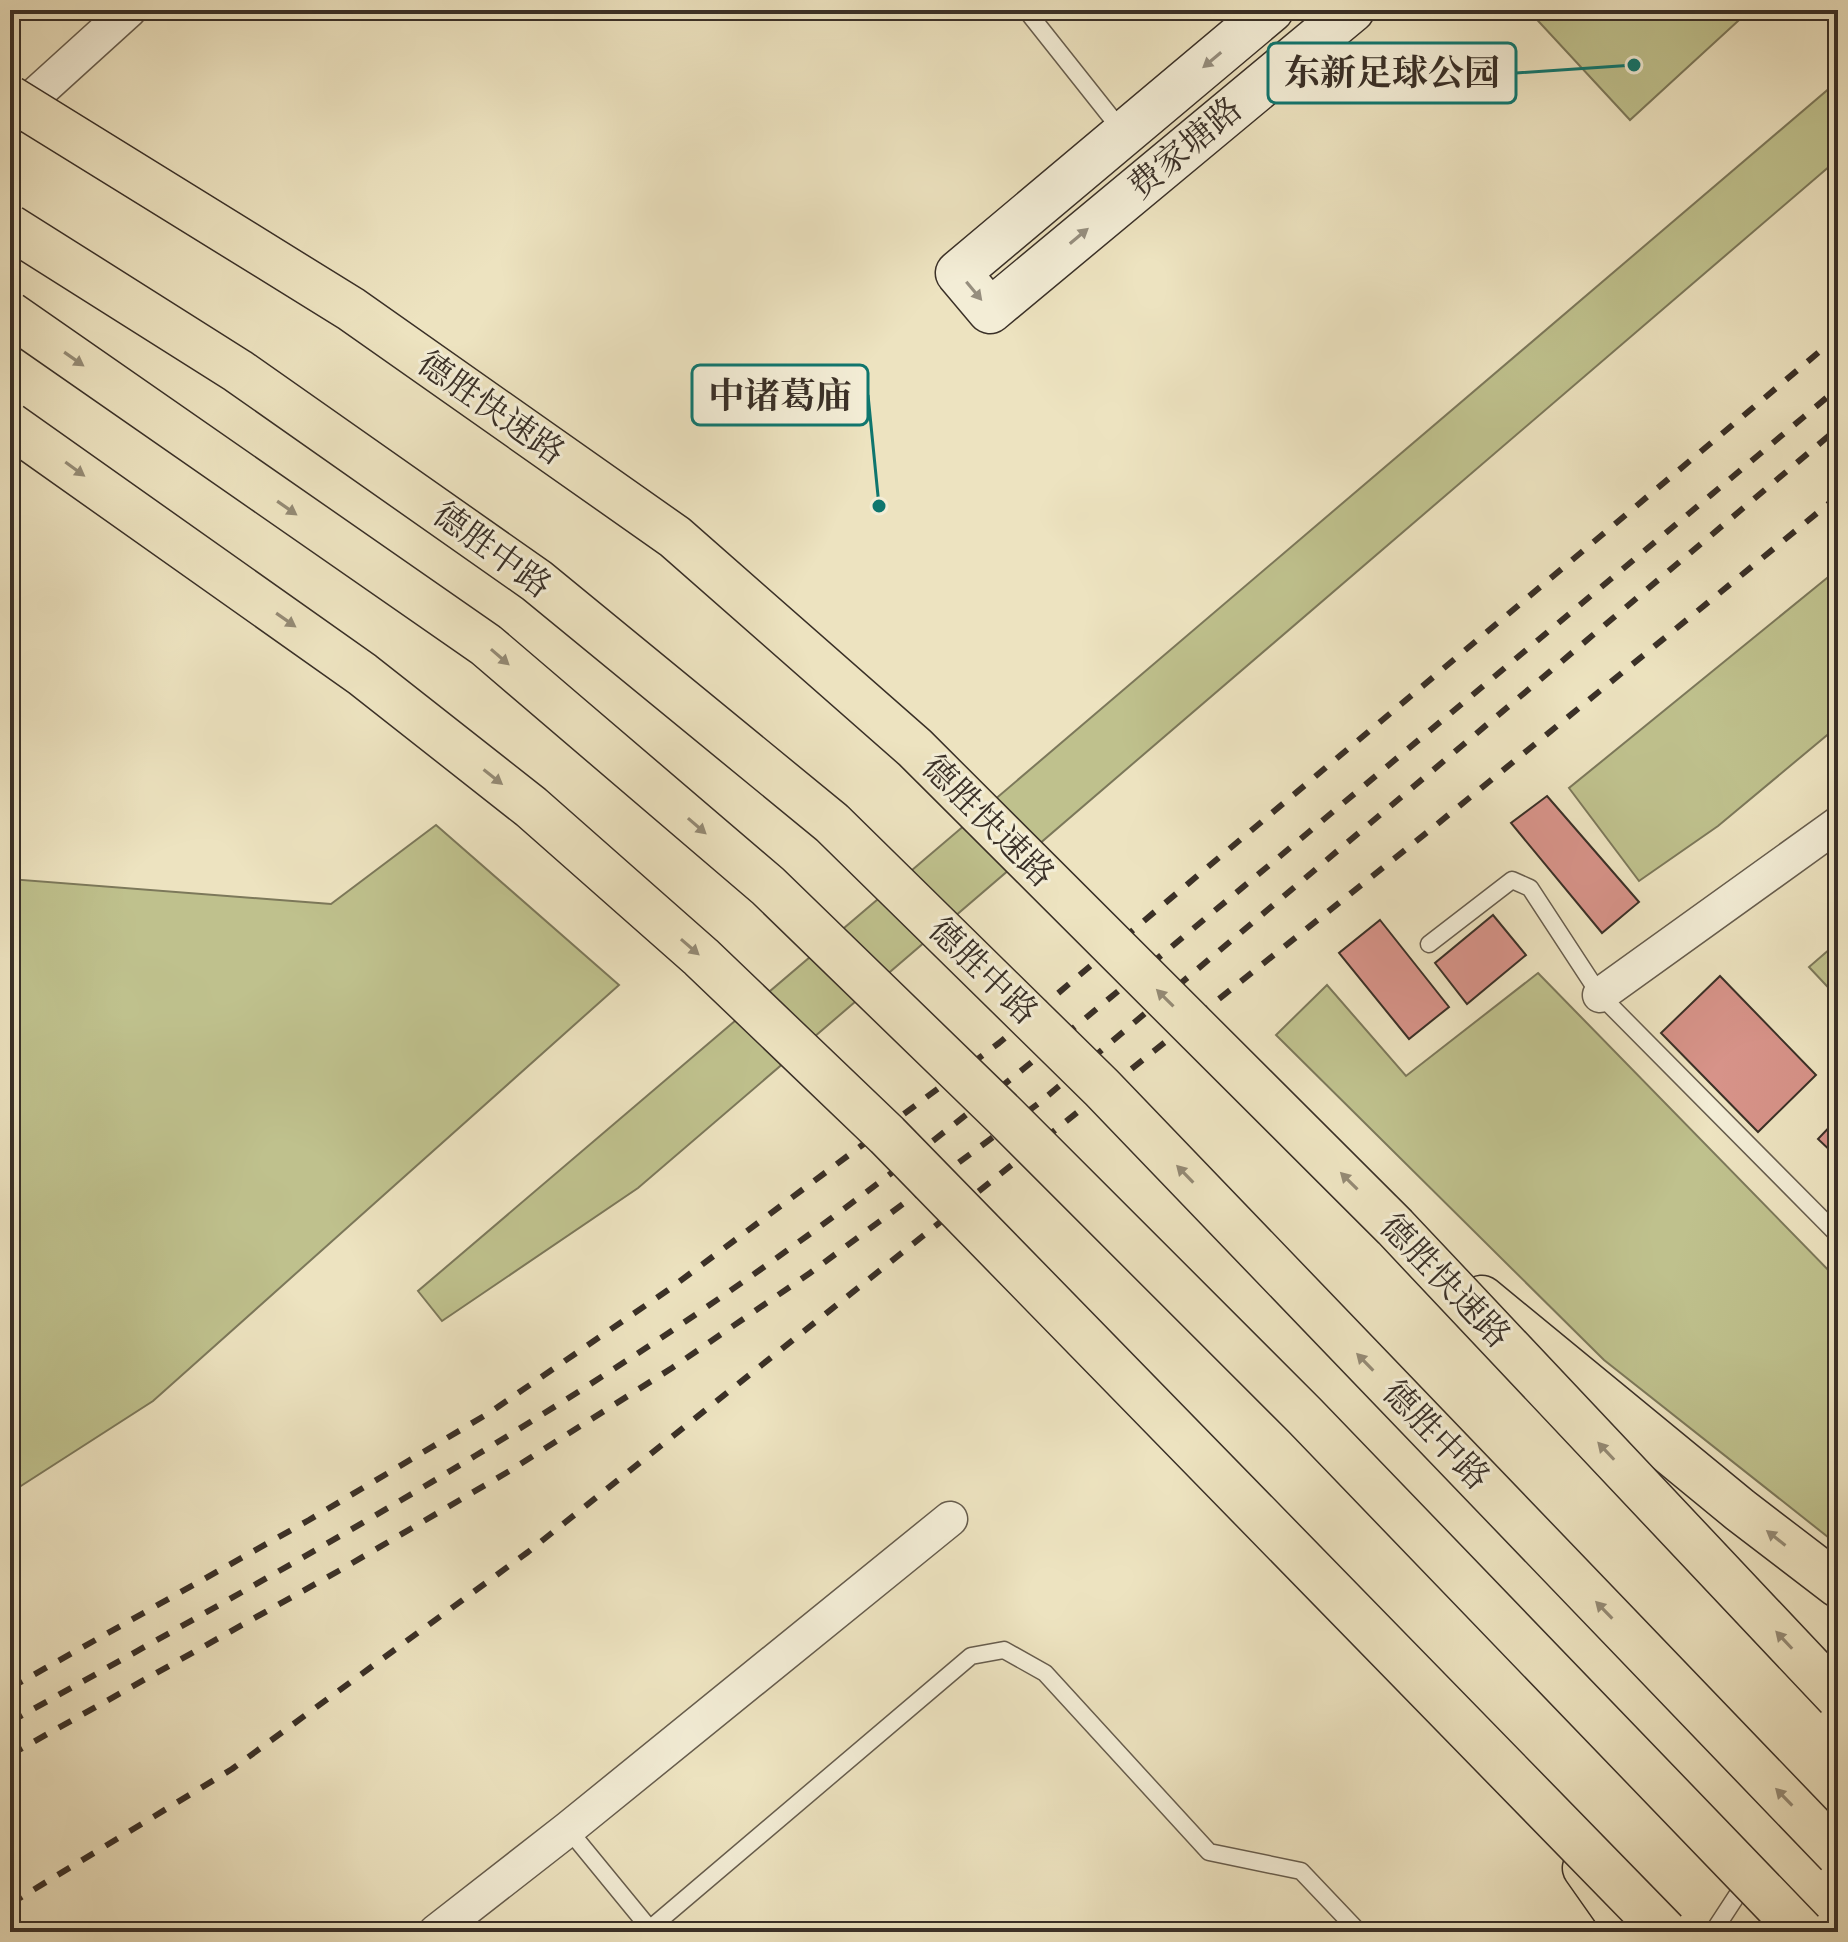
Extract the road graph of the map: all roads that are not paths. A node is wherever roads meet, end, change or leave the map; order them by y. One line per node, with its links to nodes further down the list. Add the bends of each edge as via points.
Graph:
1 (129, 10): 6 (street)
2 (1026, 10): 7 (lane)
3 (1271, 10): 7 (street, 费家塘路, one-way to 7)
4 (1352, 10): 7 (street, 费家塘路, one-way to 4, via 958,273 990,311)
5 (10, 98): 14 (main road, 德胜快速路, one-way to 5, bridge, via 915,748 675,537 351,309)
6 (10, 118)
7 (1124, 134)
8 (10, 227): 21 (main road, 德胜中路, one-way to 8, bridge, via 1102,1088 832,823 537,581 238,371)
9 (10, 314): 22 (main road, one-way to 22, bridge, via 486,645 768,886 1305,1416)
10 (10, 425): 19 (main road, one-way to 19, bridge, via 362,674 531,807 701,957 887,1135)
11 (1838, 824): 13 (street)
12 (1429, 944): 13 (lane, via 1512,880 1530,888)
13 (1600, 995): 15 (lane)
14 (1395, 1227): 17 (main road, one-way to 14, bridge); 18 (main road, 德胜快速路, one-way to 14, bridge)
15 (1838, 1235)
16 (950, 1519): 20 (street)
17 (1838, 1585)
18 (1838, 1697)
19 (1545, 1810): 26 (main road, bridge); 27 (main road, bridge)
20 (568, 1829): 23 (lane); 24 (street)
21 (1838, 1854)
22 (1749, 1877): 28 (lane); 29 (main road, bridge)
23 (648, 1930): 25 (lane, via 971,1656 1004,1650 1045,1673 1209,1852 1301,1871)
24 (436, 1932)
25 (1359, 1932)
26 (1630, 1932)
27 (1665, 1932)
28 (1713, 1932)
29 (1802, 1932)

